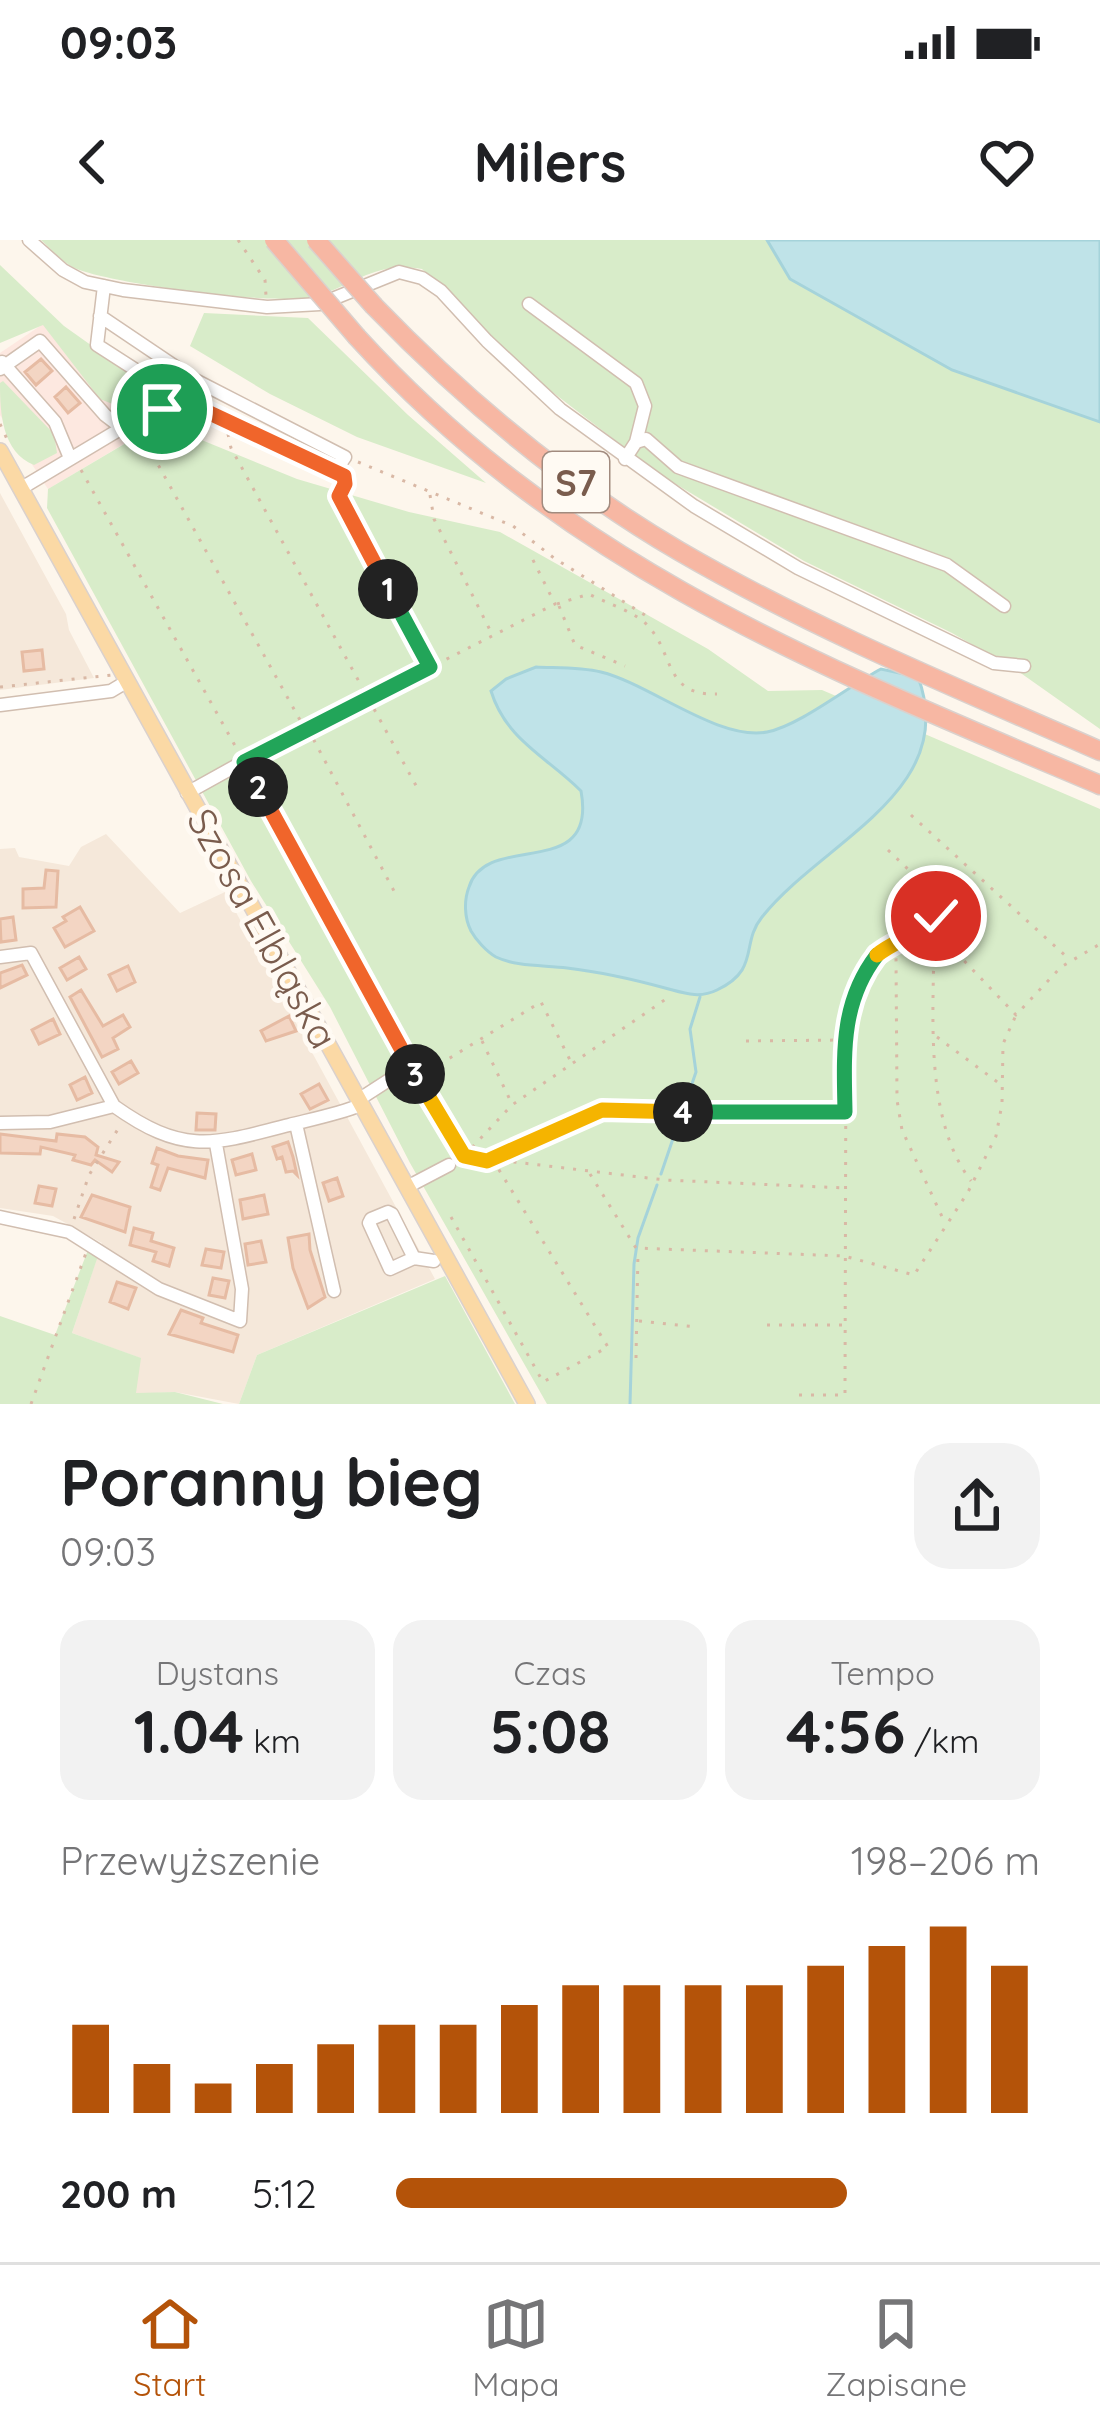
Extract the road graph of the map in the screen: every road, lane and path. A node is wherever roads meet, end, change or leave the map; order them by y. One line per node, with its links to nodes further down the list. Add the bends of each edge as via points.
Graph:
1 (28, 240): 5 (street, via 63,270)
2 (238, 240): 7 (path, via 265,280)
3 (274, 240): 42 (highway, S7, bridge, via 425,407 519,487 658,582 788,651)
4 (316, 240): 40 (highway, S7, bridge, via 444,375 545,460 675,549)
5 (104, 286): 7 (street); 8 (street)
6 (529, 304): 14 (street, via 636,383 645,406)
7 (267, 307): 19 (street, via 320,304 410,272)
8 (100, 316): 10 (street, via 97,345); 17 (street, via 195,380)
9 (2, 364): 12 (street, via 40,341); 18 (street, via 55,422)
10 (184, 401): 12 (street); 21 (street)
11 (0, 424): 16 (path)
12 (122, 428): 18 (street)
13 (141, 434): 39 (path)
14 (635, 443): 19 (street); 28 (street, via 646,439 678,466 946,565)
15 (231, 448): 37 (path)
16 (6, 451): 22 (main road, Szosa Elbląska)
17 (345, 457): 21 (street); 23 (path)
18 (70, 458): 22 (street)
19 (626, 459): 32 (street, via 798,568 994,663)
20 (81, 470): 41 (path)
21 (336, 470): 33 (path, via 345,484 339,496)
22 (20, 490): 34 (main road, Szosa Elbląska)
23 (430, 491): 25 (path, via 513,526); 30 (path, via 434,519)
24 (530, 554): 27 (path)
25 (600, 587): 26 (path); 29 (path)
26 (590, 594): 27 (path); 36 (path, via 648,625 677,682)
27 (556, 604): 30 (path); 31 (path, via 575,645)
28 (1004, 606)
29 (648, 617)
30 (492, 635): 33 (path)
31 (625, 665)
32 (1024, 666)
33 (430, 667): 37 (path)
34 (120, 678): 35 (path); 38 (street, via 111,691); 44 (main road, Szosa Elbląska)
35 (0, 687)
36 (717, 694)
37 (368, 699): 39 (path); 43 (path)
38 (0, 705)
39 (307, 730): 41 (path); 47 (path)
40 (1100, 751)
41 (243, 763): 44 (street); 61 (path)
42 (1100, 785)
43 (419, 791)
44 (188, 793): 63 (main road, Szosa Elbląska)
45 (910, 815): 53 (path)
46 (888, 850): 48 (path, via 935,895 936,916)
47 (394, 891)
48 (924, 929): 49 (path); 51 (path)
49 (934, 933): 55 (path); 56 (path)
50 (1100, 944): 53 (path)
51 (887, 947): 58 (path, via 859,980); 81 (path, via 896,957 902,1130)
52 (0, 957): 65 (street, via 31,953)
53 (1071, 961): 55 (path)
54 (666, 999): 60 (path)
55 (1016, 1015): 62 (path, via 1003,1044)
56 (936, 1036): 62 (path); 76 (path, via 944,1129)
57 (482, 1039): 60 (path, via 541,1002); 61 (path); 64 (path)
58 (844, 1040): 59 (path); 66 (path)
59 (746, 1041)
60 (572, 1064): 64 (path)
61 (412, 1074): 63 (street); 71 (path)
62 (1000, 1084): 76 (path, via 996,1136)
63 (359, 1103): 69 (street); 77 (main road, Szosa Elbląska)
64 (512, 1105): 71 (path)
65 (114, 1106): 67 (street); 68 (street, via 50,1122)
66 (845, 1112): 72 (path, via 609,1109); 78 (path)
67 (127, 1115): 70 (street, via 169,1137); 82 (path, via 89,1174)
68 (0, 1123)
69 (296, 1124): 70 (street); 88 (street)
70 (216, 1144): 83 (street, via 242,1289 240,1322 159,1289)
71 (464, 1156): 72 (path)
72 (487, 1161): 73 (path)
73 (495, 1163): 75 (path); 80 (path, via 608,1346 543,1382)
74 (449, 1165): 77 (street)
75 (589, 1173): 78 (path); 84 (path)
76 (971, 1180): 81 (path)
77 (407, 1187): 97 (main road, Szosa Elbląska)
78 (846, 1188): 85 (path)
79 (0, 1217): 82 (street)
80 (451, 1217)
81 (945, 1222): 85 (path, via 914,1275)
82 (69, 1232): 83 (street)
83 (90, 1242): 96 (path)
84 (638, 1249): 85 (path); 89 (path)
85 (844, 1256): 91 (path)
86 (414, 1258): 86 (street, via 392,1214 371,1219 390,1269); 87 (street)
87 (434, 1262)
88 (334, 1291)
89 (637, 1321): 92 (path); 93 (path)
90 (767, 1325): 91 (path)
91 (844, 1325): 95 (path)
92 (696, 1328)
93 (636, 1358)
94 (799, 1395): 95 (path)
95 (845, 1395): 98 (path)
96 (32, 1404)
97 (527, 1404)
98 (845, 1404)

